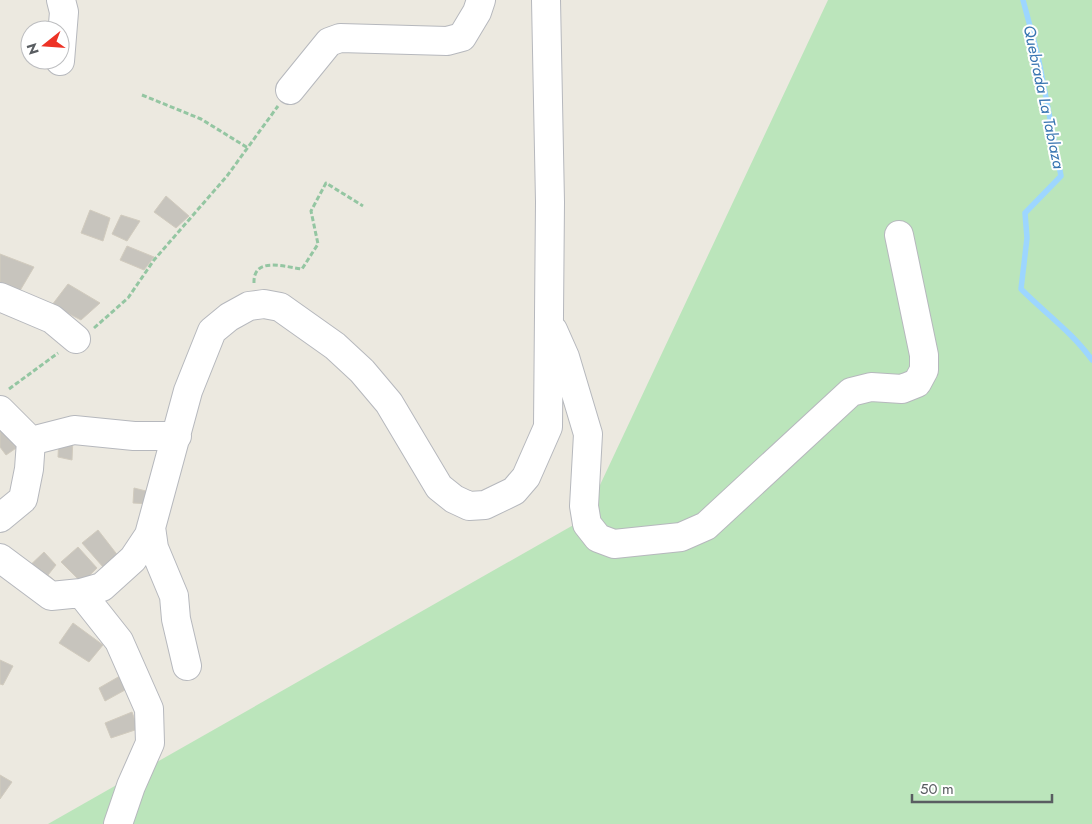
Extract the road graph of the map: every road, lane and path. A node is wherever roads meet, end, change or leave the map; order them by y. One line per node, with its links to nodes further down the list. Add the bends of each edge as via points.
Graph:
1 (61, 0): 4 (street)
2 (481, 0): 5 (street, via 462,37 447,41 358,37 329,42)
3 (546, 0): 12 (street, via 550,202)
4 (63, 20)
5 (290, 90): 7 (path)
6 (142, 95): 7 (path, via 201,119)
7 (248, 148): 13 (path, via 154,260 128,298)
8 (363, 206): 11 (path, via 326,183 311,211 318,244 302,270 269,264 259,268 253,275)
9 (899, 235): 12 (street, via 924,355 924,370 917,383 902,389 871,387 851,392 706,526 681,536 614,544 598,538 587,524 584,506 588,434 565,357)
10 (0, 298): 13 (street, via 52,319)
11 (254, 306): 12 (street, via 280,307 335,346 362,371 389,403 439,487 469,506 485,506 514,491 526,477 548,427); 15 (street, via 229,317 212,331 188,391)
12 (548, 320)
13 (76, 340): 14 (path)
14 (4, 400): 16 (street)
15 (178, 436): 16 (street, via 134,436 74,430); 18 (street)
16 (31, 440): 17 (street, via 23,499)
17 (0, 518)
18 (152, 527): 20 (street, via 133,559 102,587); 21 (street, via 154,548 174,596)
19 (0, 558): 20 (street, via 51,596)
20 (81, 593): 22 (street, via 119,640 149,709 150,743)
21 (187, 666)
22 (118, 824)

